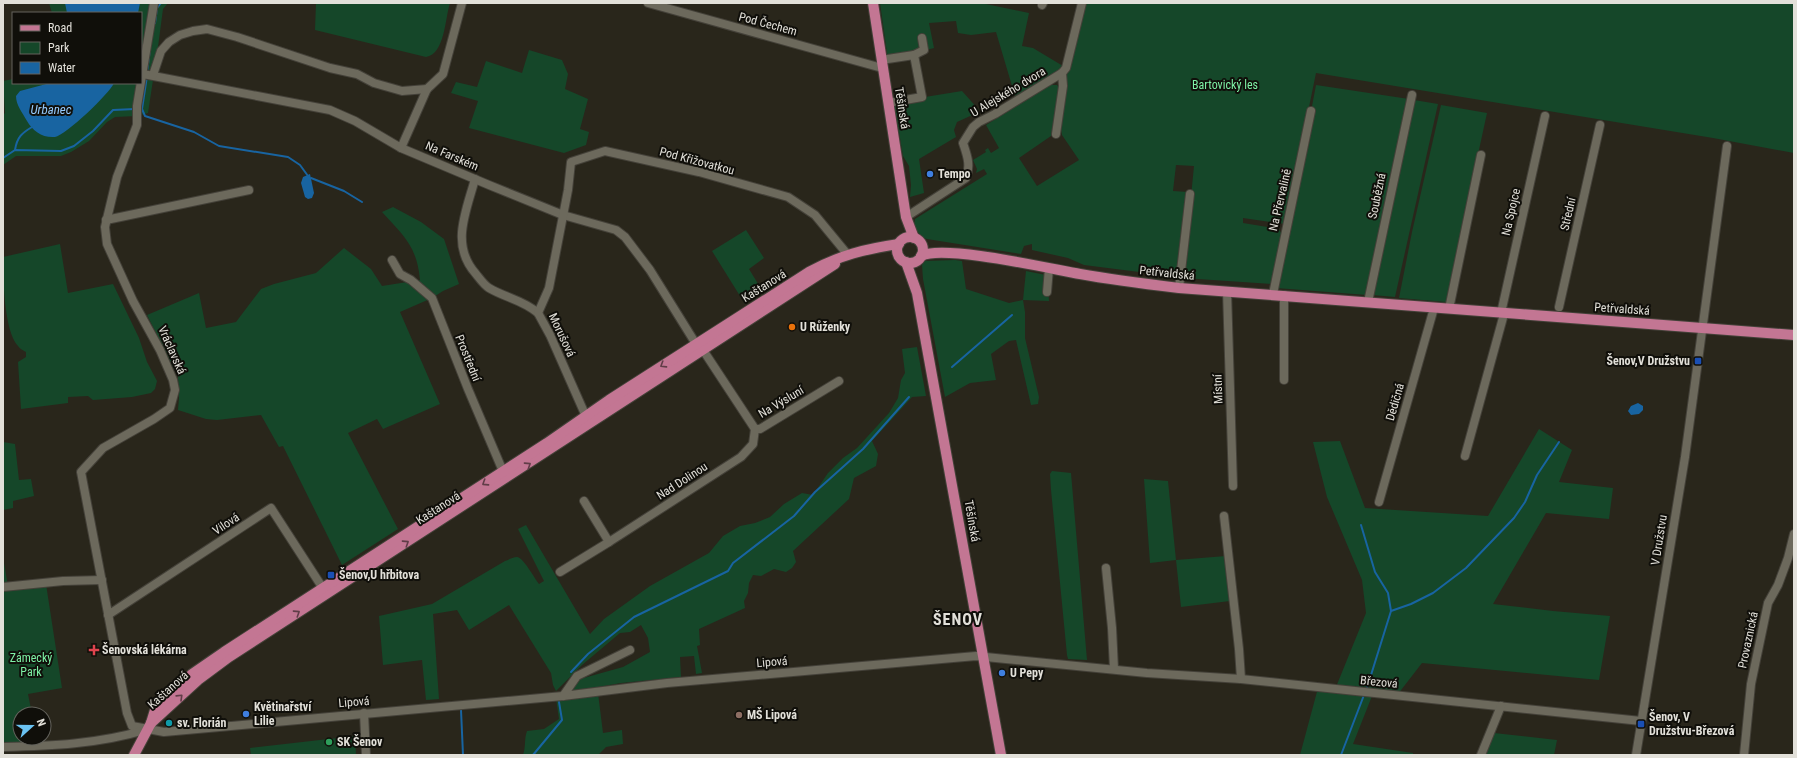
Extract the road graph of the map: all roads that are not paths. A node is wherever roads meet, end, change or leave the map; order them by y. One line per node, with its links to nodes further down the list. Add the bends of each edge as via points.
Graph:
1 (154, 3): 10 (street, Vráclavská)
2 (462, 3): 11 (street, via 443,74)
3 (648, 3): 8 (street, Pod Čechem)
4 (873, 3): 8 (main road, Těšínská)
5 (1082, 3): 9 (street, U Alejského dvora, via 1069,59)
6 (922, 38): 7 (street, via 924,50)
7 (914, 54): 8 (street); 13 (street, via 922,97)
8 (882, 64): 13 (main road, Těšínská)
9 (1062, 73): 17 (street, U Alejského dvora, via 1063,86); 25 (street, U Alejského dvora, via 973,127 963,143 968,160 966,178)
10 (147, 74): 11 (street, via 161,50 169,42 193,31 207,29 330,68 357,74 374,83 402,91); 19 (street, Na Farském, via 330,110 355,121); 26 (street, Vráclavská, via 137,109 137,125 117,177)
11 (427, 89): 19 (street)
12 (1412, 95): 41 (street, Souběžná)
13 (888, 103): 25 (main road, Těšínská)
14 (1311, 111): 39 (street, Na Přervalině)
15 (1545, 116): 46 (street, Na Spojce)
16 (1600, 125): 42 (street, Střední)
17 (1056, 134)
18 (1727, 146): 47 (street, V Družstvu)
19 (401, 148): 21 (street, Na Farském)
20 (1481, 155): 44 (street)
21 (475, 179): 24 (street, Na Farském); 45 (street, via 461,231 462,246 472,269 488,287 527,304)
22 (249, 190): 26 (street)
23 (1190, 194): 35 (street)
24 (563, 215): 30 (street, Pod Křižovatkou, via 571,162 605,151 698,172 788,197 815,215); 45 (street, Morušová, via 549,288); 49 (street, Na Farském, via 616,230 625,237 650,270)
25 (906, 217): 27 (main road, Těšínská)
26 (106, 220): 64 (street, Vráclavská, via 107,244 133,301 160,350 175,390 170,408 102,448 81,472)
27 (909, 241): 28 (main road, Kaštanová); 29 (main road, Petřvaldská); 31 (main road, Těšínská, via 897,250); 32 (main road, Těšínská, via 923,250)
28 (875, 247): 30 (main road, Kaštanová); 31 (main road)
29 (956, 253): 32 (main road, Petřvaldská, via 933,252); 34 (main road, Petřvaldská)
30 (848, 255): 49 (main road, Kaštanová, via 809,272)
31 (902, 259): 32 (main road, Petřvaldská); 38 (main road, Těšínská)
32 (919, 259): 38 (main road, Těšínská)
33 (392, 260): 55 (street, Prostřední, via 400,274 432,298)
34 (1049, 268): 35 (main road, Petřvaldská); 37 (street)
35 (1180, 288): 36 (main road, Petřvaldská)
36 (1227, 291): 39 (main road, Petřvaldská); 56 (street, Místní)
37 (1048, 292)
38 (917, 293): 69 (main road, Těšínská)
39 (1273, 294): 40 (main road, Petřvaldská)
40 (1284, 296): 41 (main road, Petřvaldská); 50 (street)
41 (1368, 302): 43 (main road, Petřvaldská)
42 (1559, 307)
43 (1434, 308): 44 (main road, Petřvaldská); 58 (street, Dědičná)
44 (1449, 309): 46 (main road, Petřvaldská)
45 (538, 313): 52 (street, Morušová)
46 (1502, 313): 47 (main road, Petřvaldská); 54 (street, Na Spojce)
47 (1702, 328): 48 (main road, Petřvaldská); 75 (street, V Družstvu, via 1654,656)
48 (1794, 335)
49 (700, 347): 52 (main road, Kaštanová, via 608,400); 53 (street, Na Výsluní)
50 (1284, 380)
51 (839, 381): 53 (street, Na Výsluní, via 760,429)
52 (588, 421): 55 (main road, Kaštanová)
53 (755, 429): 61 (street, Nad Dolinou, via 752,444 741,457)
54 (1465, 456)
55 (505, 475): 66 (main road, Kaštanová)
56 (1233, 486)
57 (584, 501): 61 (street)
58 (1379, 502)
59 (1224, 516): 71 (street)
60 (1794, 534): 83 (street, Provaznická, via 1778,585 1768,603 1751,684)
61 (609, 542): 63 (street, Nad Dolinou)
62 (1106, 568): 70 (street)
63 (560, 572)
64 (102, 580): 65 (street); 67 (street, Vráclavská)
65 (3, 587)
66 (324, 591): 67 (street, Vilová, via 271,508); 76 (main road, Kaštanová, via 198,680)
67 (108, 615): 76 (street, Vráclavská, via 129,720 132,726)
68 (630, 650): 72 (street, via 577,676)
69 (984, 657): 70 (street, Březová); 72 (street, Lipová, via 667,683); 80 (main road, Těšínská)
70 (1114, 669): 71 (street, Březová)
71 (1240, 678): 73 (street, Březová)
72 (563, 696): 74 (street, Lipová)
73 (1501, 706): 75 (street, Březová); 81 (street)
74 (364, 713): 76 (street, Lipová, via 164,732); 79 (street)
75 (1641, 721): 82 (street, V Družstvu)
76 (150, 726): 77 (street, via 96,742); 78 (main road, Kaštanová)
77 (3, 747)
78 (134, 755)
79 (366, 755)
80 (1001, 755)
81 (1482, 755)
82 (1636, 755)
83 (1744, 755)

